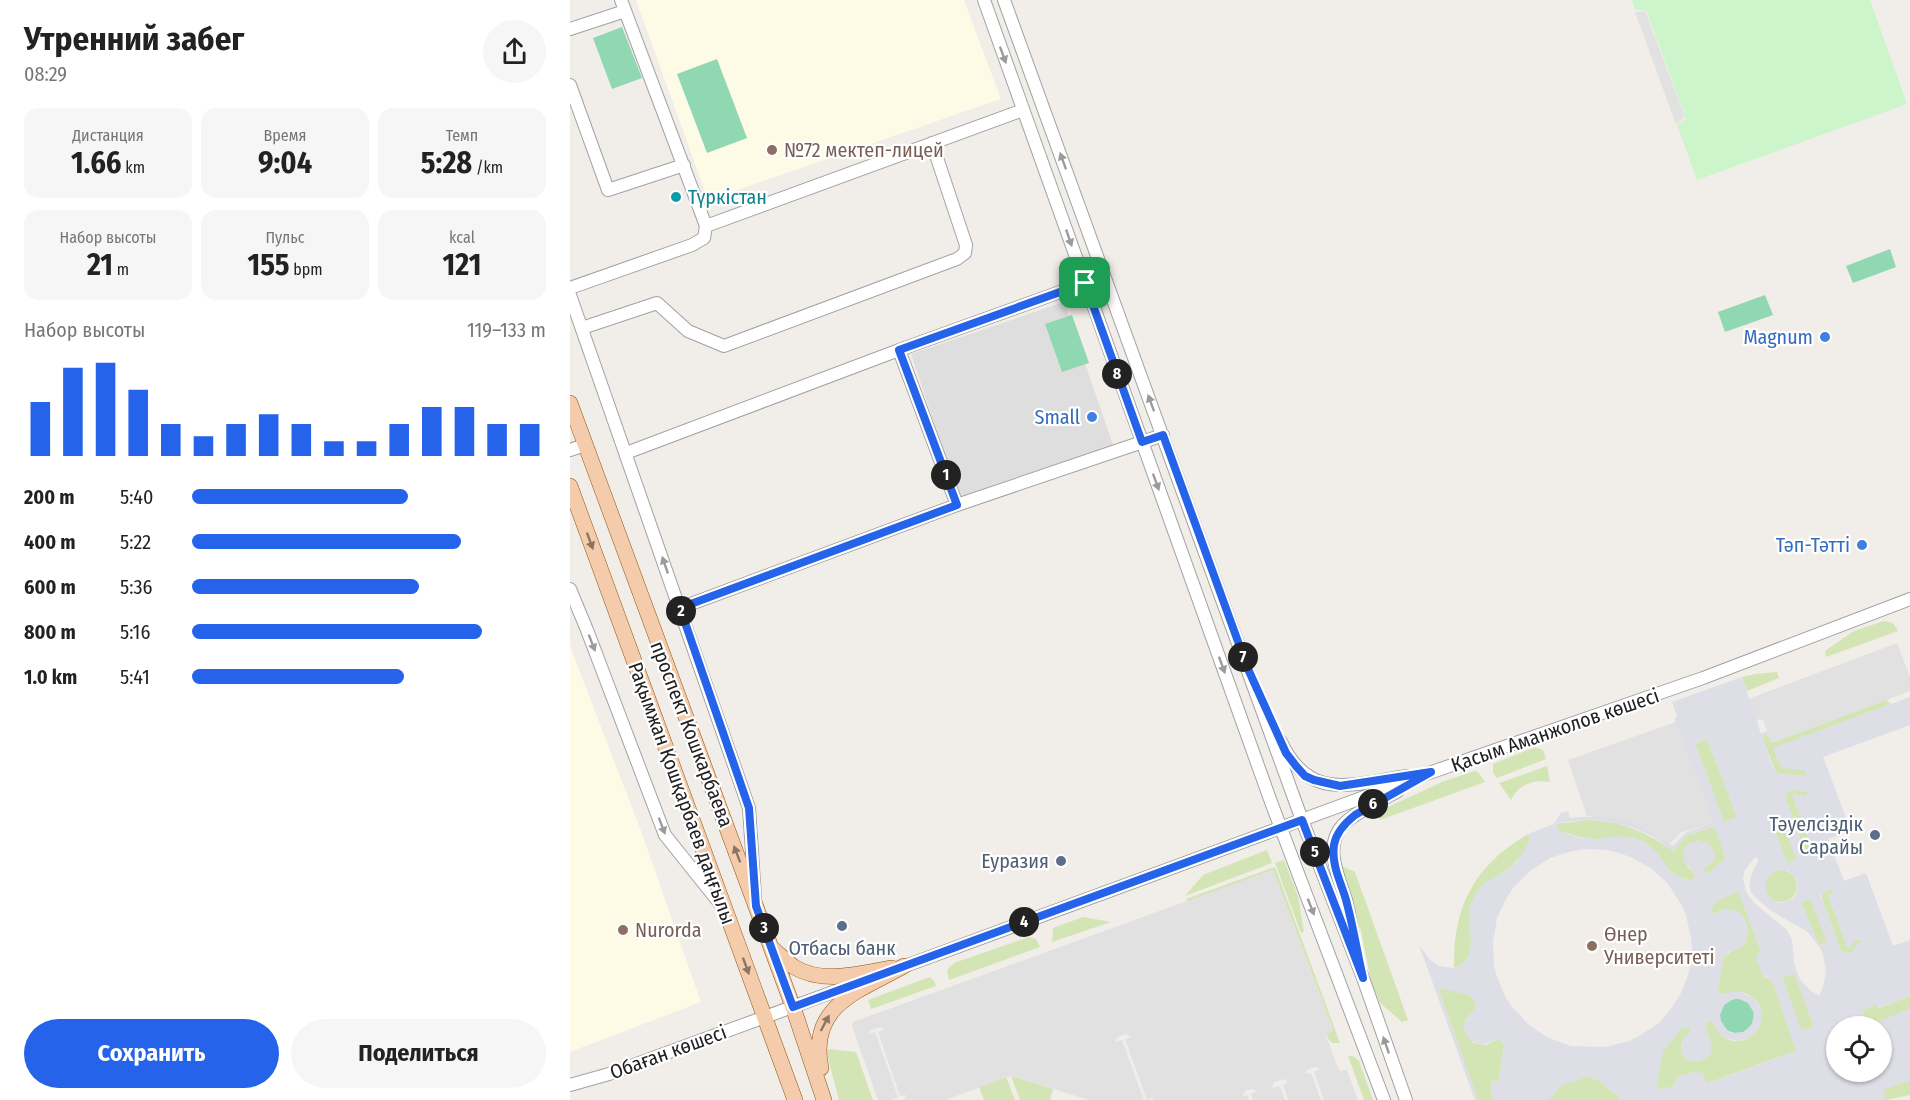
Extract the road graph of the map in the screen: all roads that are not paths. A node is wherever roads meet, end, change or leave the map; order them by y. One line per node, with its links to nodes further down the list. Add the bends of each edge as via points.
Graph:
1 (984, 0): 6 (street, one-way to 6)
2 (1004, 0): 16 (street, one-way to 2)
3 (623, 5): 4 (street); 8 (street)
4 (570, 29)
5 (570, 85): 8 (street, via 608,190)
6 (1023, 110): 7 (street); 10 (street, one-way to 10)
7 (932, 143): 9 (street); 13 (street, via 966,245 966,253 957,259 724,346 688,331 657,303)
8 (684, 165): 9 (street)
9 (706, 226): 11 (street, via 704,238 692,245)
10 (1085, 283): 14 (street); 17 (street)
11 (570, 288)
12 (570, 296): 13 (street)
13 (582, 328): 20 (street)
14 (899, 350): 20 (street); 22 (street)
15 (570, 403): 18 (main road, проспект Кошкарбаева)
16 (1163, 435): 17 (street); 26 (street)
17 (1142, 442): 22 (street); 29 (street, one-way to 29)
18 (585, 445): 19 (street); 30 (main road, проспект Кошкарбаева, one-way to 18)
19 (570, 450)
20 (626, 453): 25 (street, one-way to 20)
21 (570, 486): 31 (main road, Рақымжан Қошқарбаев даңғылы, one-way to 31)
22 (957, 505): 25 (street)
23 (570, 589): 31 (street, one-way to 31, via 665,835)
24 (1910, 599): 27 (street, Қасым Аманжолов көшесі, via 1703,678)
25 (680, 608): 30 (street, via 749,808)
26 (1248, 669): 27 (street, via 1286,753 1305,776 1340,786); 28 (street)
27 (1431, 772): 28 (street, Қасым Аманжолов көшесі); 34 (street, via 1355,815 1337,834 1333,860)
28 (1302, 820): 29 (street, Қасым Аманжолов көшесі); 34 (street)
29 (1281, 828): 33 (street, Қасым Аманжолов көшесі); 40 (street, one-way to 40)
30 (756, 906): 32 (main road, проспект Кошкарбаева)
31 (726, 911): 36 (main road, Рақымжан Қошқарбаев даңғылы, one-way to 36)
32 (772, 948): 33 (main road, via 806,973 822,976); 35 (main road, проспект Кошкарбаева)
33 (904, 966): 35 (street, Қасым Аманжолов көшесі); 39 (main road, one-way to 33, via 818,1044 826,1017 847,998)
34 (1363, 978): 41 (street, one-way to 34)
35 (793, 1007): 36 (street, Обаған көшесі); 39 (main road, проспект Кошкарбаева)
36 (765, 1018): 37 (street, Обаған көшесі); 38 (main road, Рақымжан Қошқарбаев даңғылы)
37 (570, 1085)
38 (795, 1100)
39 (826, 1100)
40 (1384, 1100)
41 (1406, 1100)

